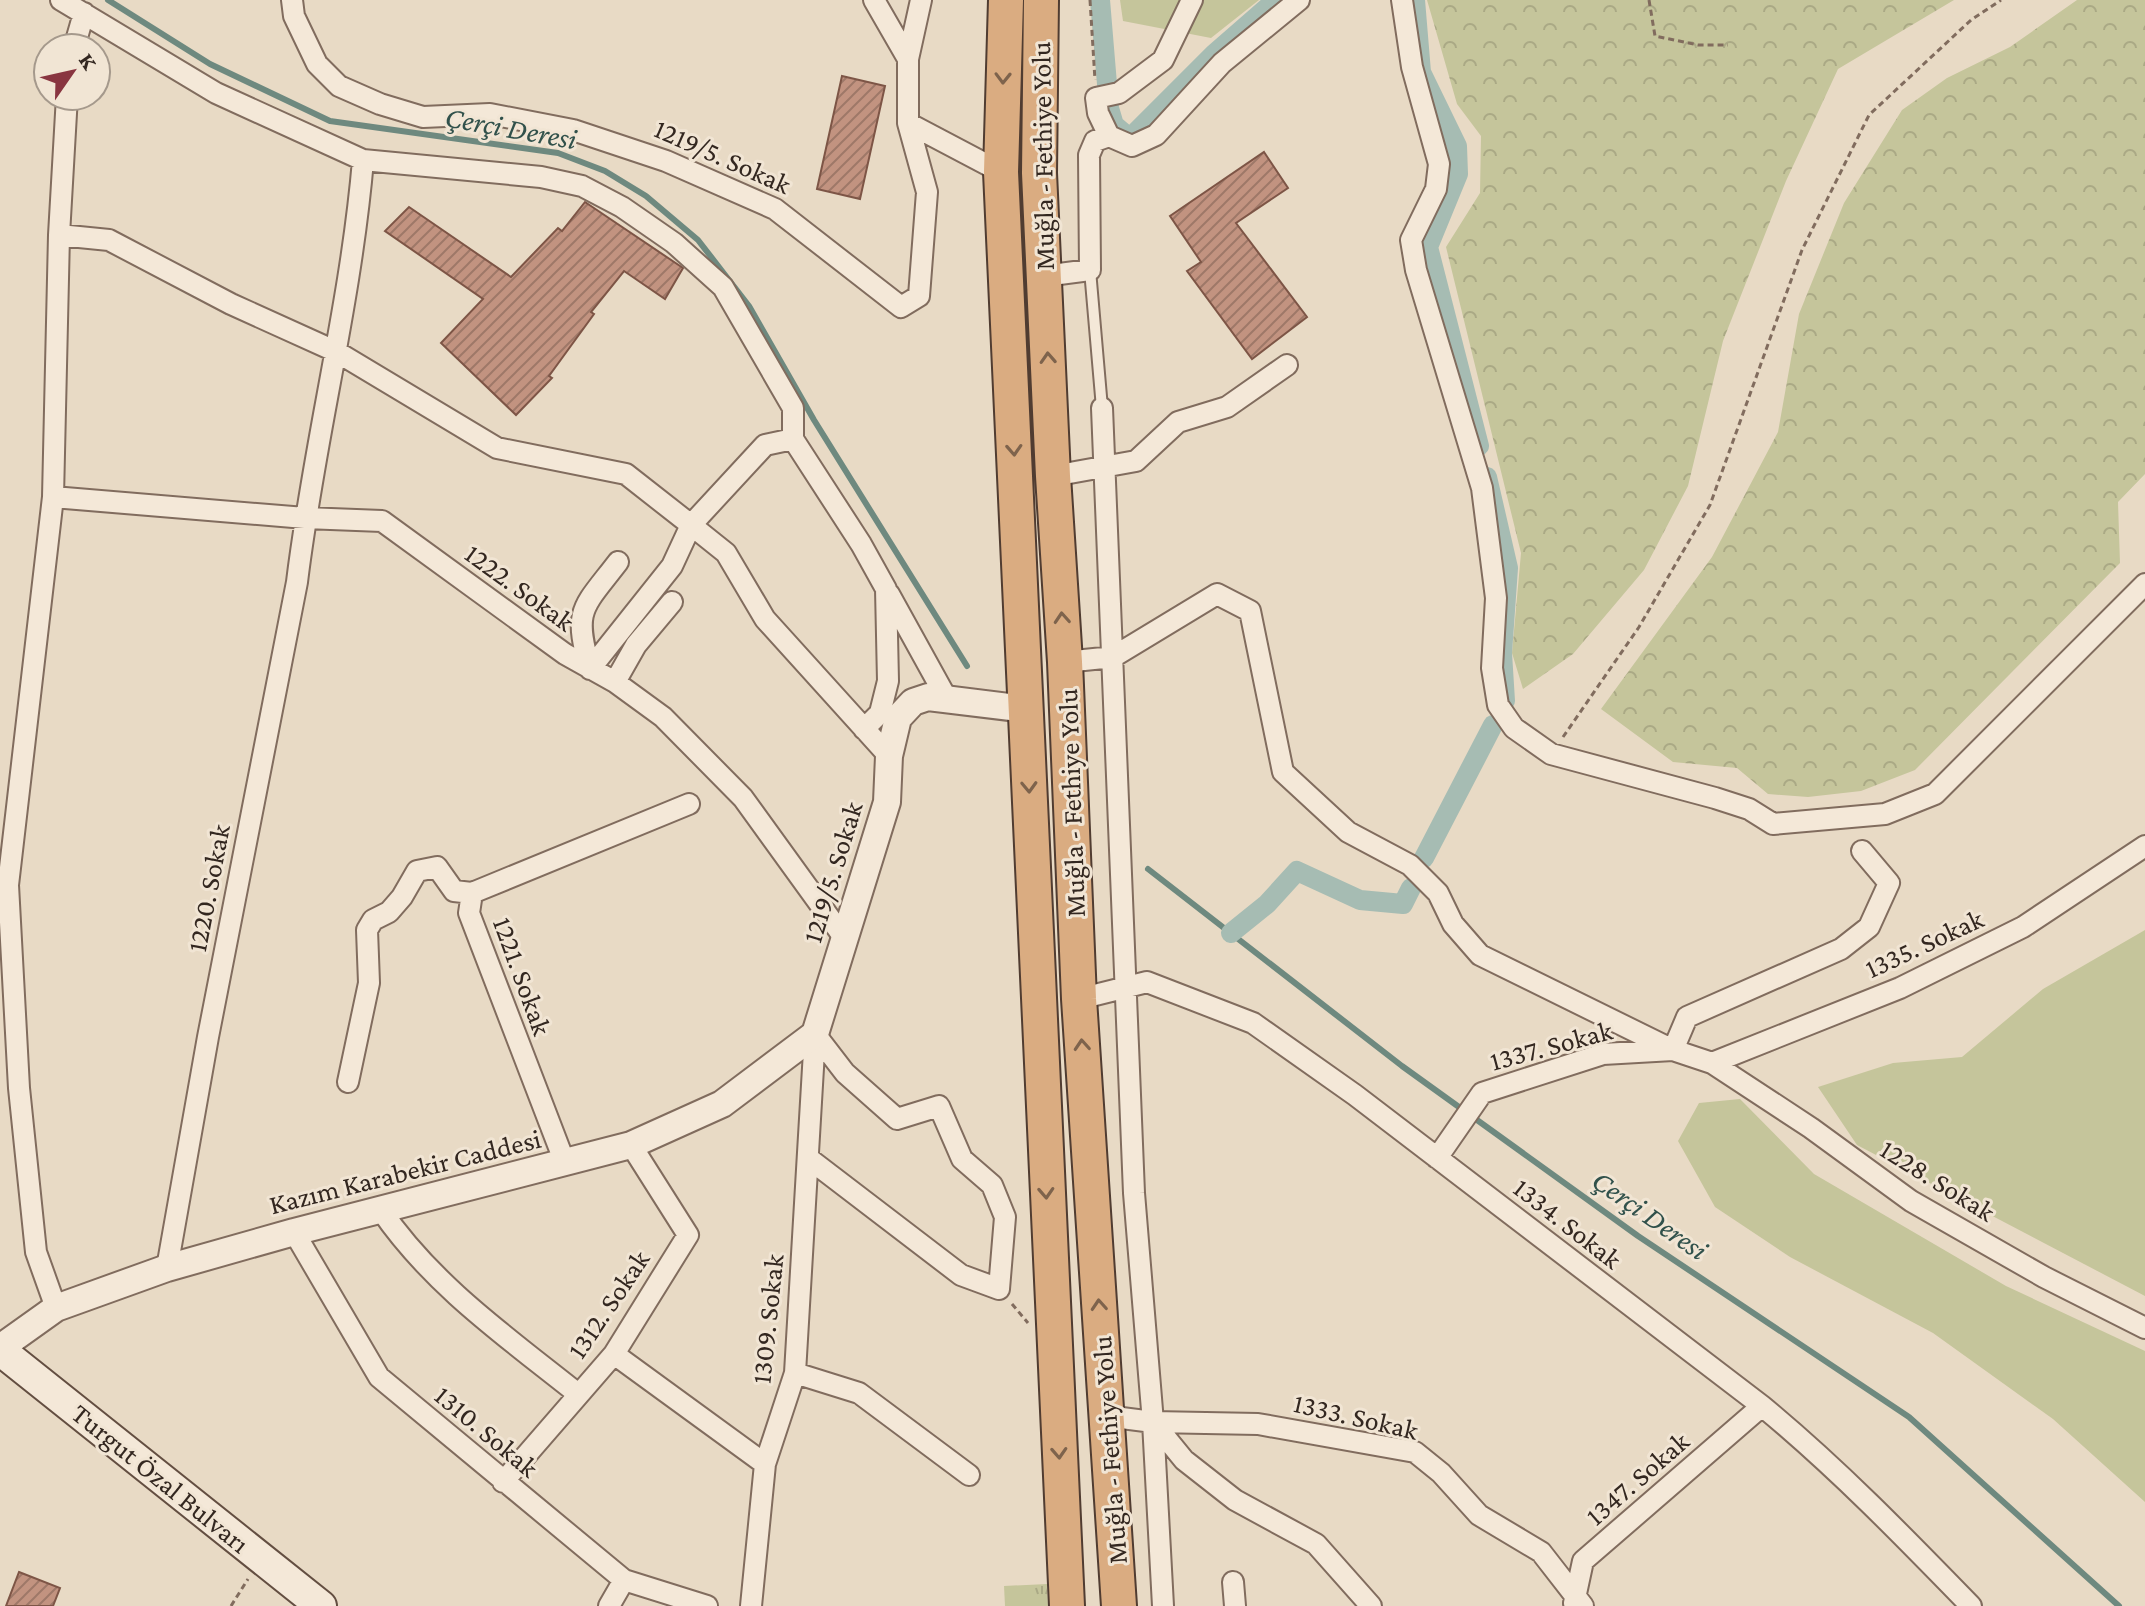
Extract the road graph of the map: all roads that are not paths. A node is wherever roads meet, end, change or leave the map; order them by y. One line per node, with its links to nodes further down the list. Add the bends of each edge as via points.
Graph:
1 (61, 0): 10 (street)
2 (292, 0): 14 (street, 1219/5. Sokak, via 317,64 339,86 423,117 490,114 573,130 666,161 775,209 901,307 919,296 927,192)
3 (874, 0): 12 (street)
4 (921, 0): 12 (street, 1219/5. Sokak)
5 (1006, 0): 17 (highway, Muğla - Fethiye Yolu, one-way to 17)
6 (1041, 0): 20 (highway, Muğla - Fethiye Yolu, via 1037,53)
7 (1192, 0): 15 (street, via 1163,60 1119,93 1096,98)
8 (1299, 0): 15 (street, via 1222,63 1156,135 1132,146)
9 (1402, 0): 31 (street, via 1412,67 1439,164 1436,189 1411,240 1482,488 1496,598 1492,668 1498,705 1514,728 1551,754 1715,798 1773,824 1885,814 1935,794)
10 (84, 13): 11 (street); 16 (street, via 216,93)
11 (79, 32)
12 (908, 59): 14 (street, 1219/5. Sokak)
13 (66, 112): 18 (street)
14 (908, 123): 17 (street)
15 (1109, 136): 19 (street, via 1095,141 1089,155)
16 (363, 160): 21 (street, 1220. Sokak); 24 (street, via 541,177 582,186 622,207 674,243 723,287 793,408)
17 (1001, 172): 39 (highway, Muğla - Fethiye Yolu, one-way to 39)
18 (59, 235): 21 (street, via 109,240); 27 (street)
19 (1090, 270): 20 (street); 23 (lane)
20 (1044, 276): 26 (highway, Muğla - Fethiye Yolu, one-way to 20)
21 (337, 352): 28 (street, 1220. Sokak); 29 (street, via 497,448 626,474)
22 (1287, 365): 25 (street, via 1227,407 1178,422 1136,461)
23 (1102, 408): 25 (street)
24 (793, 439): 29 (street, via 765,445); 32 (street)
25 (1105, 467): 26 (street); 34 (street)
26 (1053, 476): 35 (highway, Muğla - Fethiye Yolu, one-way to 26)
27 (53, 497): 28 (street, 1222. Sokak); 45 (street)
28 (305, 518): 36 (street, 1222. Sokak, via 382,521); 60 (street, 1220. Sokak)
29 (691, 525): 36 (street, via 672,566); 40 (street, via 726,553 765,619)
30 (618, 562): 36 (street, via 582,609 580,633)
31 (2145, 584)
32 (886, 589): 38 (street); 40 (street, via 888,681 880,713)
33 (672, 602): 37 (street, via 636,645)
34 (1113, 657): 35 (street); 48 (street); 51 (street, via 1217,594 1250,611 1283,772 1348,832 1410,865 1438,893 1453,924 1480,955)
35 (1065, 662): 49 (highway, Muğla - Fethiye Yolu)
36 (590, 669): 37 (street, 1222. Sokak)
37 (615, 682): 47 (street, 1222. Sokak, via 663,717 743,798)
38 (947, 699): 39 (street, 1219/5. Sokak); 41 (street, 1219/5. Sokak, via 913,702 898,718)
39 (1026, 709): 80 (highway, Muğla - Fethiye Yolu, one-way to 80)
40 (864, 729): 41 (street)
41 (889, 756): 47 (street, 1219/5. Sokak, via 887,802)
42 (689, 804): 46 (street, 1221. Sokak)
43 (2145, 846): 52 (street, 1335. Sokak, via 2009,934 1900,988)
44 (1862, 851): 51 (street, via 1889,883 1869,927 1841,949 1687,1017)
45 (4, 886): 61 (street, via 36,1252)
46 (472, 893): 53 (street, via 454,891 437,867 417,871 396,904 373,920 367,930 369,983); 57 (street, 1221. Sokak, via 469,913)
47 (845, 939): 50 (street, 1219/5. Sokak)
48 (1125, 988): 49 (street, 1334. Sokak); 56 (street, 1334. Sokak, via 1147,982 1253,1023); 69 (street, via 1134,1193)
49 (1079, 999): 68 (highway, Muğla - Fethiye Yolu, one-way to 49)
50 (815, 1034): 54 (street, Kazım Karabekir Caddesi, via 722,1104); 55 (street, 1309. Sokak); 55 (street, via 845,1073 897,1119 939,1106 962,1159 992,1185 1005,1217 999,1289 961,1275)
51 (1673, 1050): 52 (street, 1337. Sokak); 56 (street, 1337. Sokak, via 1603,1054 1482,1093)
52 (1712, 1063): 62 (street, 1228. Sokak, via 1911,1201)
53 (348, 1082)
54 (631, 1145): 57 (street, Kazım Karabekir Caddesi); 64 (street, 1312. Sokak, via 688,1235)
55 (808, 1158): 65 (street, 1309. Sokak)
56 (1437, 1158): 67 (street, 1334. Sokak)
57 (565, 1163): 58 (street, Kazım Karabekir Caddesi)
58 (381, 1210): 59 (street, Kazım Karabekir Caddesi); 66 (street, via 443,1284)
59 (294, 1232): 60 (street, Kazım Karabekir Caddesi); 72 (street, 1310. Sokak, via 379,1377)
60 (167, 1268): 61 (street, Kazım Karabekir Caddesi)
61 (56, 1308): 63 (street, Kazım Karabekir Caddesi)
62 (2145, 1328)
63 (0, 1349): 76 (main road, Turgut Özal Bulvarı)
64 (614, 1354): 66 (street, 1312. Sokak); 70 (street)
65 (795, 1373): 70 (street, 1309. Sokak); 71 (street, via 859,1393)
66 (578, 1394): 72 (street, 1312. Sokak)
67 (1762, 1406): 75 (street, 1347. Sokak, via 1583,1561); 85 (street, 1334. Sokak, via 1826,1458)
68 (1106, 1416): 69 (street, 1333. Sokak); 81 (highway, Muğla - Fethiye Yolu)
69 (1153, 1422): 75 (street, 1333. Sokak, via 1258,1424 1415,1452 1479,1515 1541,1552); 82 (street); 84 (street, via 1184,1460 1235,1500 1316,1544)
70 (765, 1464): 79 (street, 1309. Sokak)
71 (969, 1475)
72 (503, 1482): 73 (street, 1310. Sokak)
73 (624, 1580): 77 (street); 78 (street, 1310. Sokak)
74 (1233, 1582): 83 (street)
75 (1577, 1603)
76 (321, 1606)
77 (609, 1606)
78 (707, 1606)
79 (751, 1606)
80 (1067, 1606)
81 (1119, 1606)
82 (1163, 1606)
83 (1235, 1606)
84 (1371, 1606)
85 (1970, 1606)

